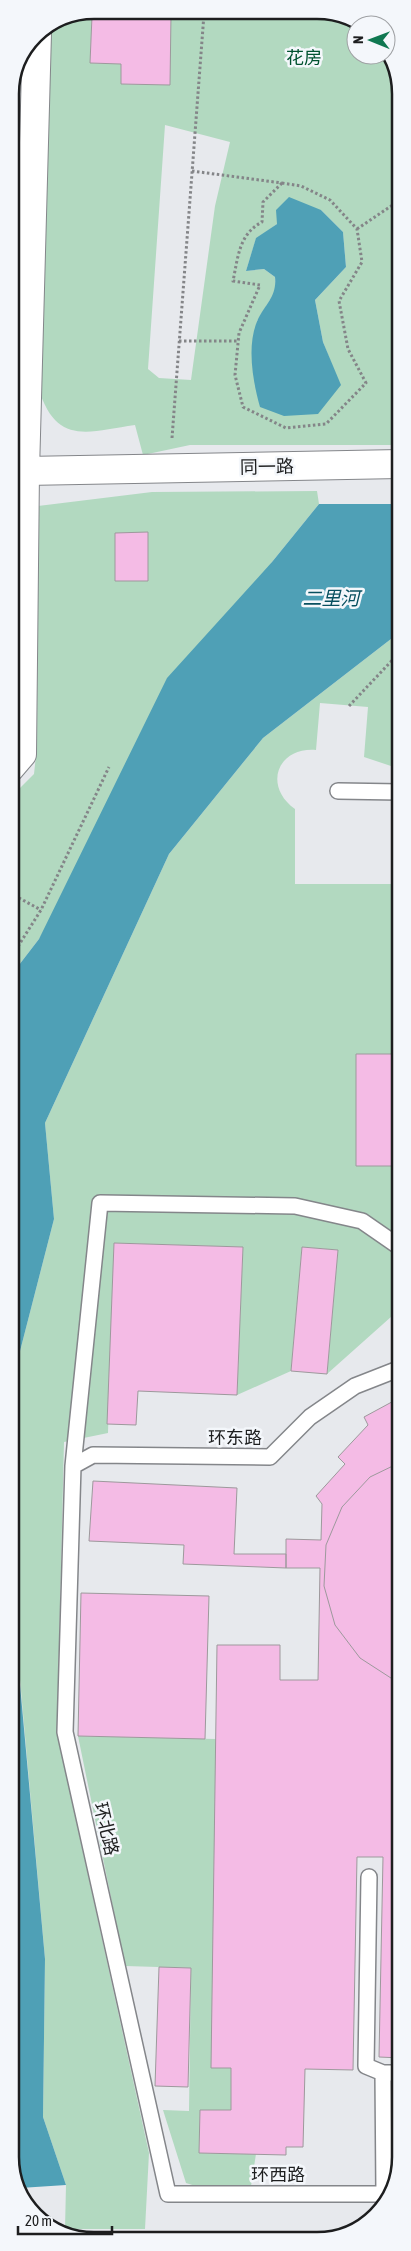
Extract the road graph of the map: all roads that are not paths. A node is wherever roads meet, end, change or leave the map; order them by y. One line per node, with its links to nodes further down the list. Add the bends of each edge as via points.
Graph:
1 (37, 46): 3 (street)
2 (392, 464): 3 (street, 同一路)
3 (25, 471): 4 (street)
4 (19, 573)
5 (19, 631): 6 (street, via 22,754)
6 (19, 758)
7 (338, 791): 8 (lane)
8 (392, 792)
9 (392, 1242): 11 (lane, 环北路, via 362,1221 295,1206 100,1203)
10 (392, 1372): 11 (lane, 环东路, via 355,1386 310,1417 270,1457 93,1454)
11 (73, 1466): 16 (lane, 环北路, via 65,1732)
12 (369, 1877): 13 (lane, via 366,2066)
13 (383, 2073): 14 (lane); 15 (lane)
14 (392, 2073)
15 (386, 2188)
16 (168, 2194): 17 (lane, 环西路)
17 (383, 2194)

